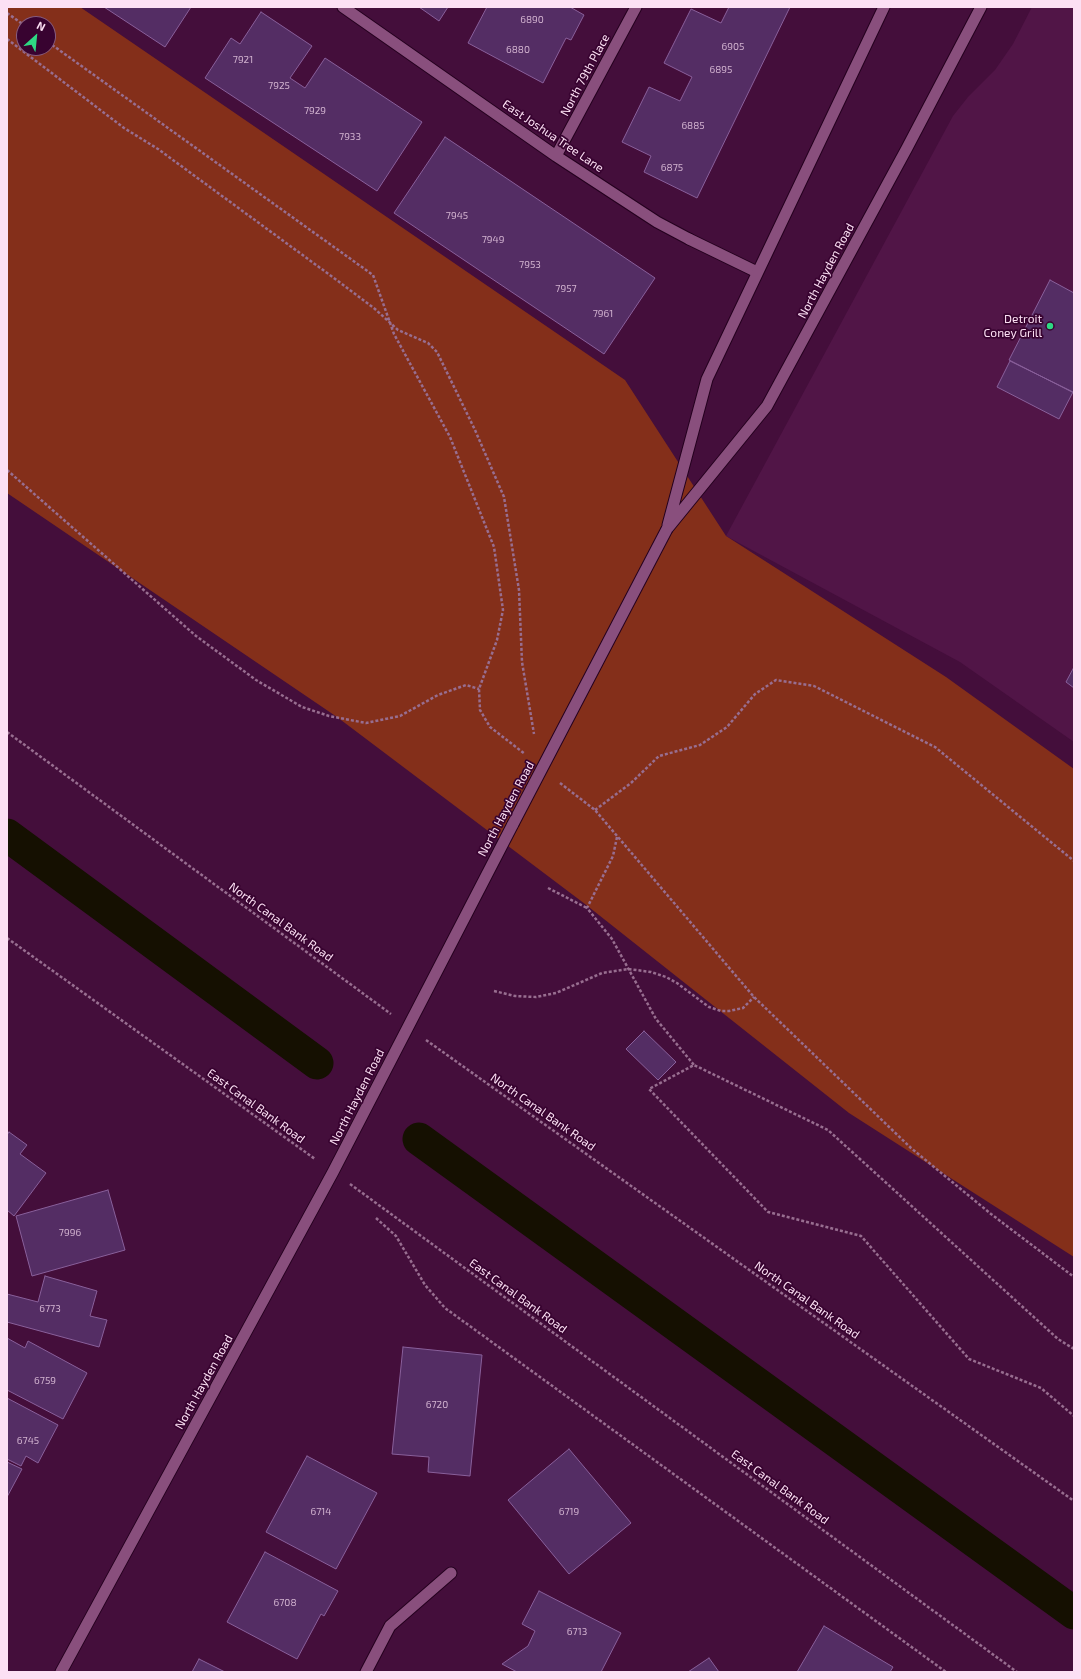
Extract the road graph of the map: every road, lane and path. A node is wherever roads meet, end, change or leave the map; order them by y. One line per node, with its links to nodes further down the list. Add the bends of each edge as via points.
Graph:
1 (343, 7): 9 (main road, East Joshua Tree Lane)
2 (636, 7): 9 (main road, North 79th Place)
3 (884, 7): 10 (main road, North Hayden Road)
4 (981, 7): 13 (main road, North Hayden Road, via 767,406)
5 (7, 13): 6 (path)
6 (16, 19)
7 (7, 39): 11 (path, via 124,128 158,149 306,257)
8 (56, 48): 11 (path, via 373,276)
9 (556, 156): 10 (main road, East Joshua Tree Lane, via 657,222)
10 (757, 272): 13 (main road, North Hayden Road, via 707,379)
11 (390, 323): 14 (path, via 450,437 494,547 503,610 497,640); 16 (path, via 398,330 428,343 437,352 504,497 519,590 522,662)
12 (7, 470): 14 (path, via 196,636 256,680 302,706 329,716 366,723 400,716 438,695 466,686)
13 (667, 529): 28 (main road, North Hayden Road, bridge)
14 (479, 689): 17 (path, via 480,710 490,727)
15 (7, 732): 28 (path, North Canal Bank Road)
16 (534, 736)
17 (530, 759)
18 (560, 782): 19 (path)
19 (595, 810): 20 (path); 21 (path, via 659,756 700,745 727,727 754,694 776,680 814,686 935,747)
20 (618, 836): 23 (path, via 613,856); 27 (path)
21 (1074, 861)
22 (548, 888): 23 (path)
23 (587, 908): 25 (path, via 612,939)
24 (7, 938): 30 (path, East Canal Bank Road)
25 (628, 969): 26 (path, via 602,972 556,993 536,997); 27 (path, via 666,977 709,1007 721,1011 743,1008); 29 (path, via 656,1019)
26 (494, 991)
27 (754, 998): 32 (path, via 911,1148 990,1214)
28 (408, 1027): 30 (main road, North Hayden Road); 35 (path, North Canal Bank Road)
29 (694, 1065): 33 (path, via 828,1130 1058,1339); 34 (path, via 649,1089 768,1212 861,1236 969,1359 1041,1388)
30 (333, 1172): 37 (main road, North Hayden Road); 40 (path, East Canal Bank Road)
31 (376, 1218): 39 (path, via 396,1236 425,1285 444,1308)
32 (1074, 1277)
33 (1074, 1349)
34 (1074, 1416)
35 (1074, 1501)
36 (451, 1573): 38 (main road, via 390,1626)
37 (61, 1672)
38 (366, 1672)
39 (946, 1672)
40 (1017, 1672)

